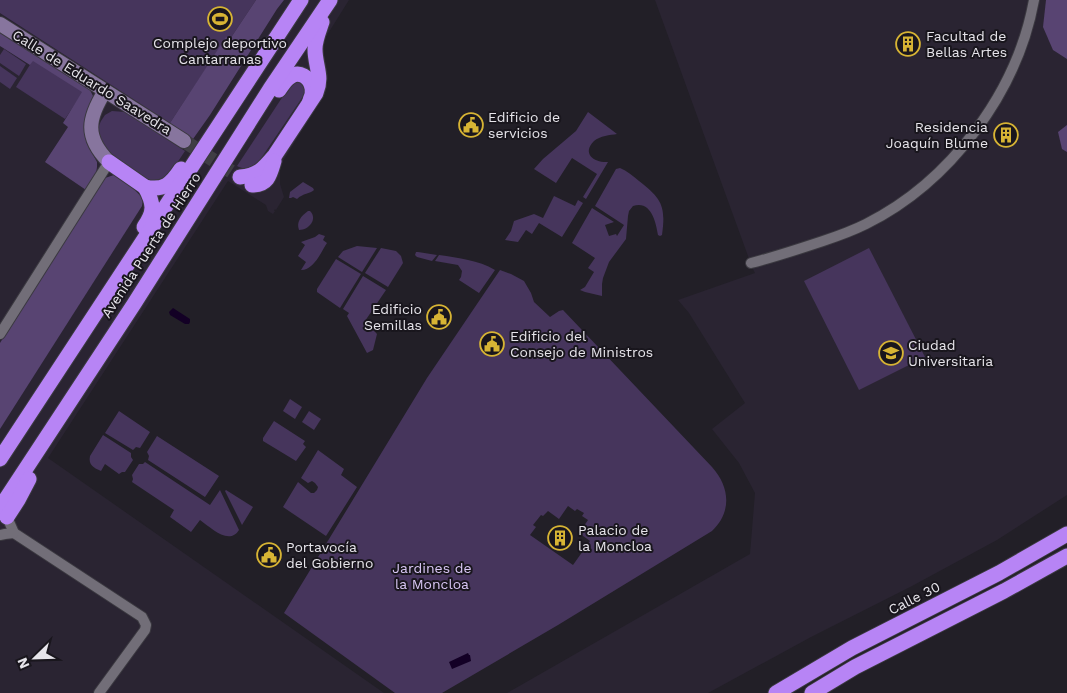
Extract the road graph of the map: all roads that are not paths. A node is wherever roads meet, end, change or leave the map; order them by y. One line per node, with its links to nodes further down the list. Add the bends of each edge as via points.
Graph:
1 (301, 0): 5 (highway, Avenida Puerta de Hierro)
2 (1034, 0): 13 (street, via 1020,50 1002,88 979,126 932,179 905,201 858,228)
3 (328, 2): 7 (highway, via 315,47 319,85); 8 (highway, Avenida Puerta de Hierro)
4 (0, 24): 6 (street, Calle de Eduardo Saavedra)
5 (258, 66): 12 (highway, via 231,94 175,179 161,188); 15 (highway, Avenida Puerta de Hierro)
6 (110, 94): 9 (street, Calle de Eduardo Saavedra); 10 (street, via 92,135)
7 (309, 104): 8 (highway, via 311,85 304,76 293,75 262,115); 11 (highway, via 275,155 259,172)
8 (246, 127): 17 (highway, Avenida Puerta de Hierro, via 33,458)
9 (184, 141)
10 (109, 162): 12 (highway); 14 (street)
11 (242, 178)
12 (145, 187): 15 (highway, via 152,203 152,215 85,320)
13 (751, 264)
14 (0, 334)
15 (81, 334): 16 (highway, Avenida Puerta de Hierro)
16 (0, 459)
17 (2, 517): 18 (street)
18 (14, 533): 20 (street); 24 (street, via 142,618 146,625)
19 (1067, 534): 25 (highway, Calle 30, via 999,573 852,648)
20 (0, 535)
21 (1067, 556): 23 (highway)
22 (1067, 562): 23 (highway)
23 (1050, 565): 26 (highway, via 855,667)
24 (99, 693)
25 (776, 693)
26 (812, 693)

